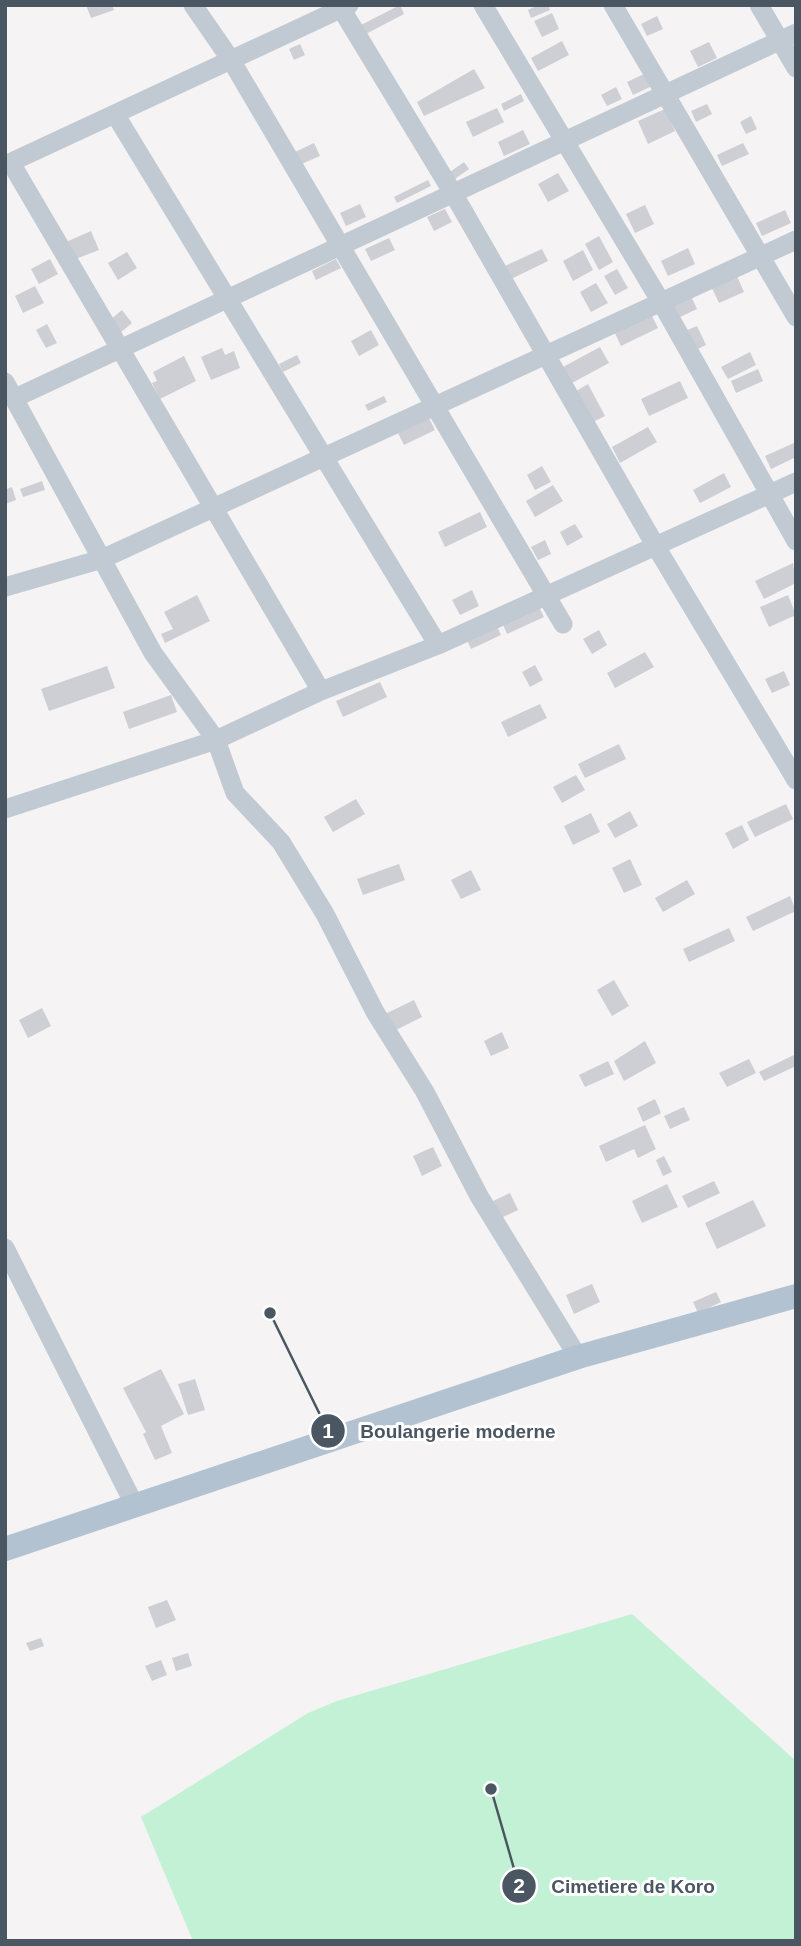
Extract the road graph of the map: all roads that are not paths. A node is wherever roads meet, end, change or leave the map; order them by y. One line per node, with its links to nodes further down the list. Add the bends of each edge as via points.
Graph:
1 (193, 5): 7 (street)
2 (483, 5): 11 (street)
3 (613, 5): 9 (street)
4 (758, 5): 6 (street)
5 (343, 7): 7 (street); 13 (street)
6 (788, 37): 8 (street); 9 (street)
7 (231, 60): 10 (street); 15 (street)
8 (796, 68)
9 (665, 94): 11 (street); 16 (street)
10 (115, 114): 12 (street); 17 (street)
11 (565, 141): 13 (street); 18 (street)
12 (8, 164): 20 (street)
13 (453, 193): 15 (street); 21 (street)
14 (796, 240): 16 (street)
15 (341, 245): 17 (street); 23 (street)
16 (760, 257): 18 (street); 19 (street)
17 (227, 298): 20 (street); 24 (street)
18 (661, 302): 21 (street); 26 (street)
19 (796, 317)
20 (120, 348): 22 (street); 27 (street)
21 (547, 355): 23 (street); 29 (street)
22 (10, 390): 30 (street)
23 (435, 406): 24 (street); 32 (street)
24 (324, 457): 27 (street); 34 (street)
25 (796, 482): 26 (street)
26 (769, 495): 28 (street); 29 (street)
27 (213, 508): 30 (street); 35 (street)
28 (796, 541)
29 (655, 545): 32 (street); 37 (street)
30 (102, 559): 31 (street); 36 (street, via 153,653)
31 (5, 587)
32 (547, 595): 33 (street); 34 (street)
33 (563, 624)
34 (438, 645): 35 (street)
35 (321, 691): 36 (street)
36 (216, 740): 38 (street); 41 (street, via 235,793 281,842 325,914 479,1196)
37 (796, 780)
38 (5, 809)
39 (5, 1248): 42 (street)
40 (796, 1296): 41 (main road)
41 (578, 1357): 42 (main road)
42 (134, 1504): 43 (main road)
43 (5, 1549)

